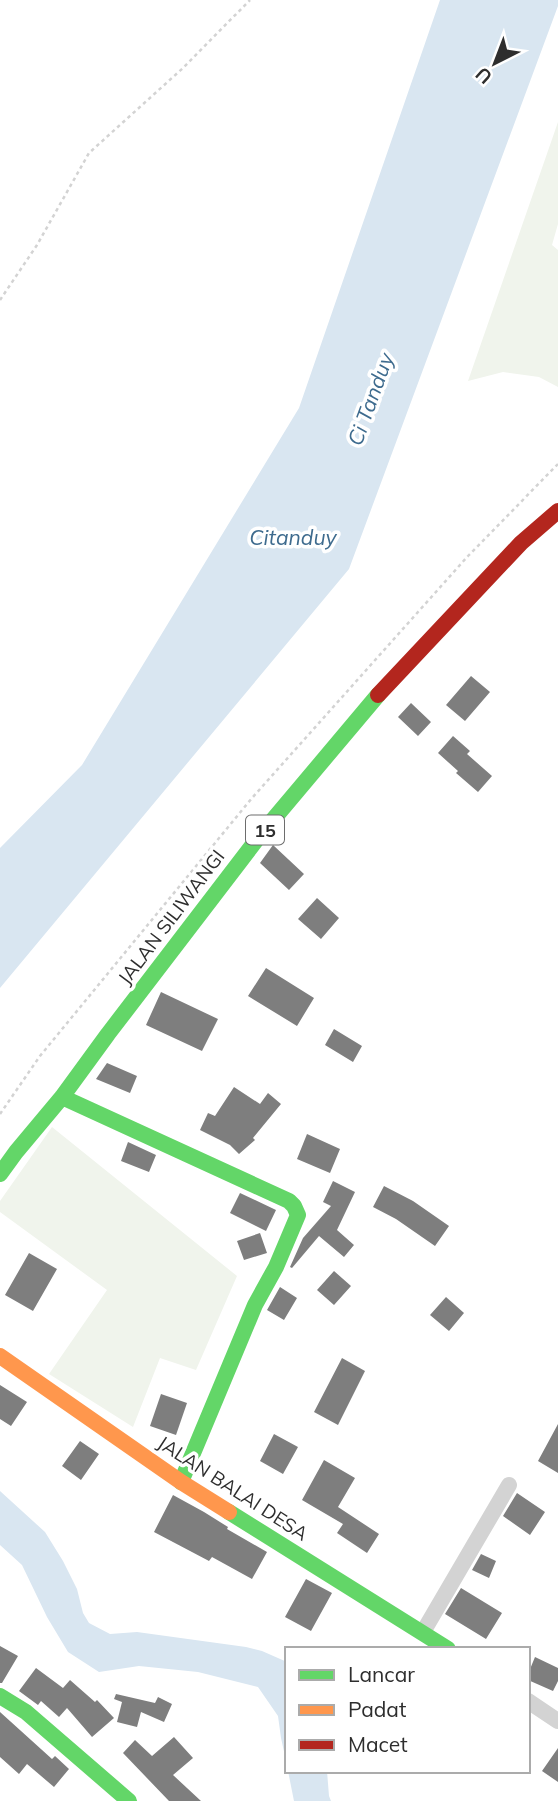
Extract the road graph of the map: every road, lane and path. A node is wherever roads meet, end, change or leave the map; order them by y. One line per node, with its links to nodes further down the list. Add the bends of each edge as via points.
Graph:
1 (250, 0): 2 (path, via 89,153)
2 (0, 300)
3 (558, 464): 6 (path, via 468,556 252,798 40,1056)
4 (558, 511): 5 (main road, JALAN SILIWANGI / 15, via 521,543 376,697 261,834)
5 (62, 1097): 7 (main road, JALAN SILIWANGI / 15); 9 (main road, via 289,1201 298,1215)
6 (0, 1114)
7 (0, 1174)
8 (0, 1356): 9 (main road, JALAN BALAI DESA)
9 (181, 1482): 11 (main road, JALAN BALAI DESA)
10 (509, 1485): 11 (street)
11 (423, 1632): 12 (main road, JALAN BALAI DESA)
12 (445, 1647)
13 (0, 1696): 16 (main road, via 26,1712)
14 (530, 1702): 15 (street)
15 (558, 1721)
16 (129, 1801)

